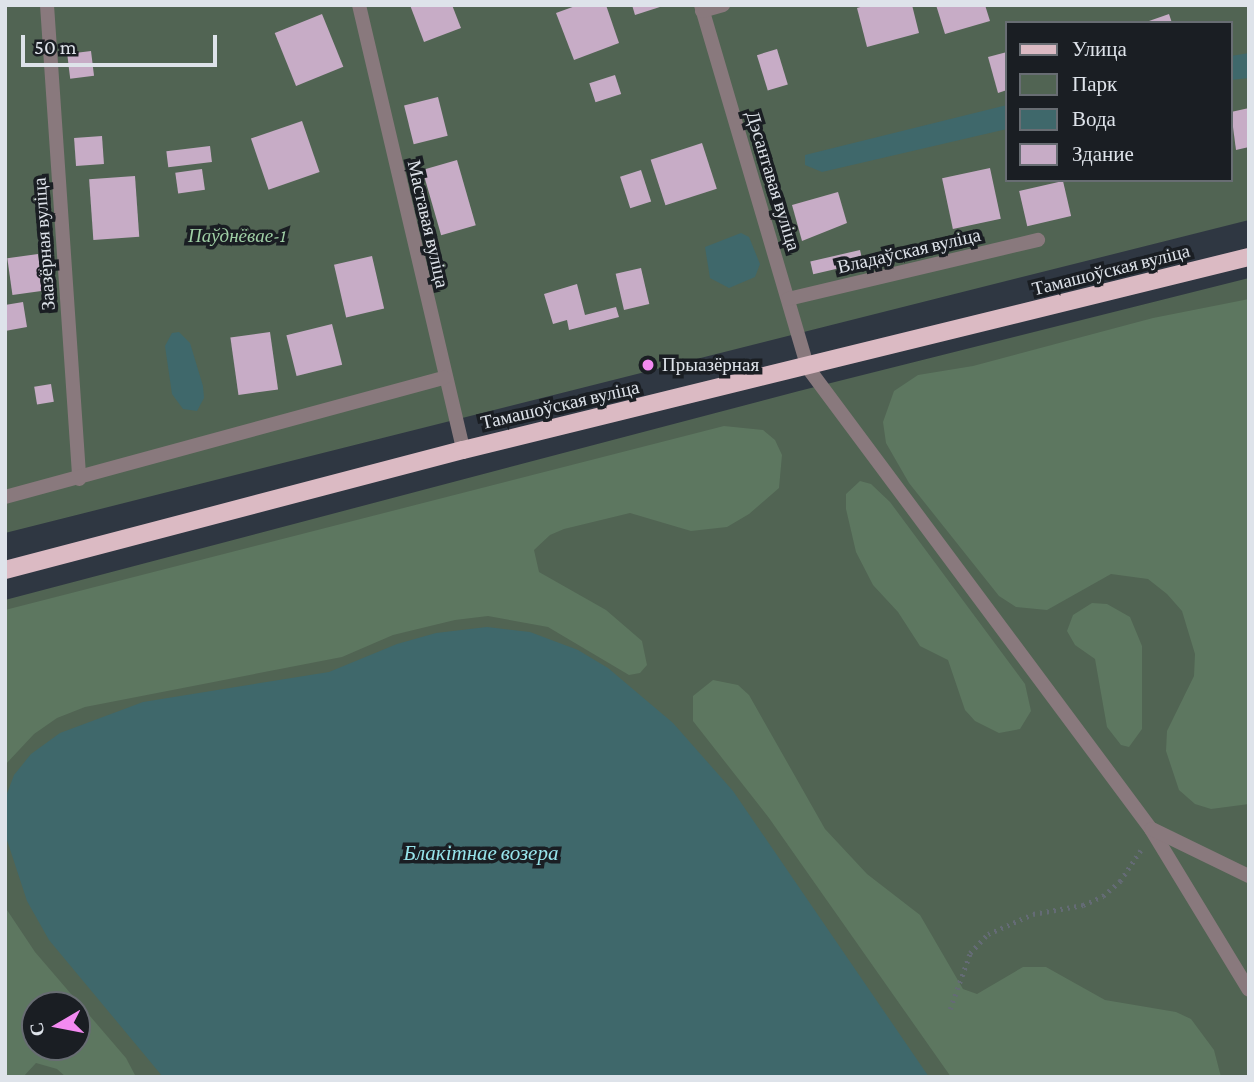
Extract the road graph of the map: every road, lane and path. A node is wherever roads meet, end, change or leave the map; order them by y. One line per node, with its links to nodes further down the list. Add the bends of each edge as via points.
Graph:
1 (47, 5): 11 (lane, Заазёрная вуліца)
2 (359, 5): 9 (lane, Маставая вуліца)
3 (723, 5): 4 (lane)
4 (701, 8): 7 (lane, Дэсантавая вуліца)
5 (1038, 240): 7 (lane, Владаўская вуліца)
6 (1249, 257): 8 (main road, Тамашоўская вуліца)
7 (788, 299): 8 (lane, Дэсантавая вуліца)
8 (808, 368): 10 (main road, Тамашоўская вуліца); 14 (lane)
9 (444, 378): 10 (lane, Маставая вуліца); 11 (lane)
10 (463, 450): 13 (main road, Тамашоўская вуліца)
11 (79, 480): 12 (lane)
12 (5, 497)
13 (5, 570)
14 (1152, 829): 15 (lane); 16 (lane); 17 (path, via 1136,860 1103,896 1083,905 1033,914 988,934 971,953)
15 (1249, 876)
16 (1249, 990)
17 (950, 1009)

